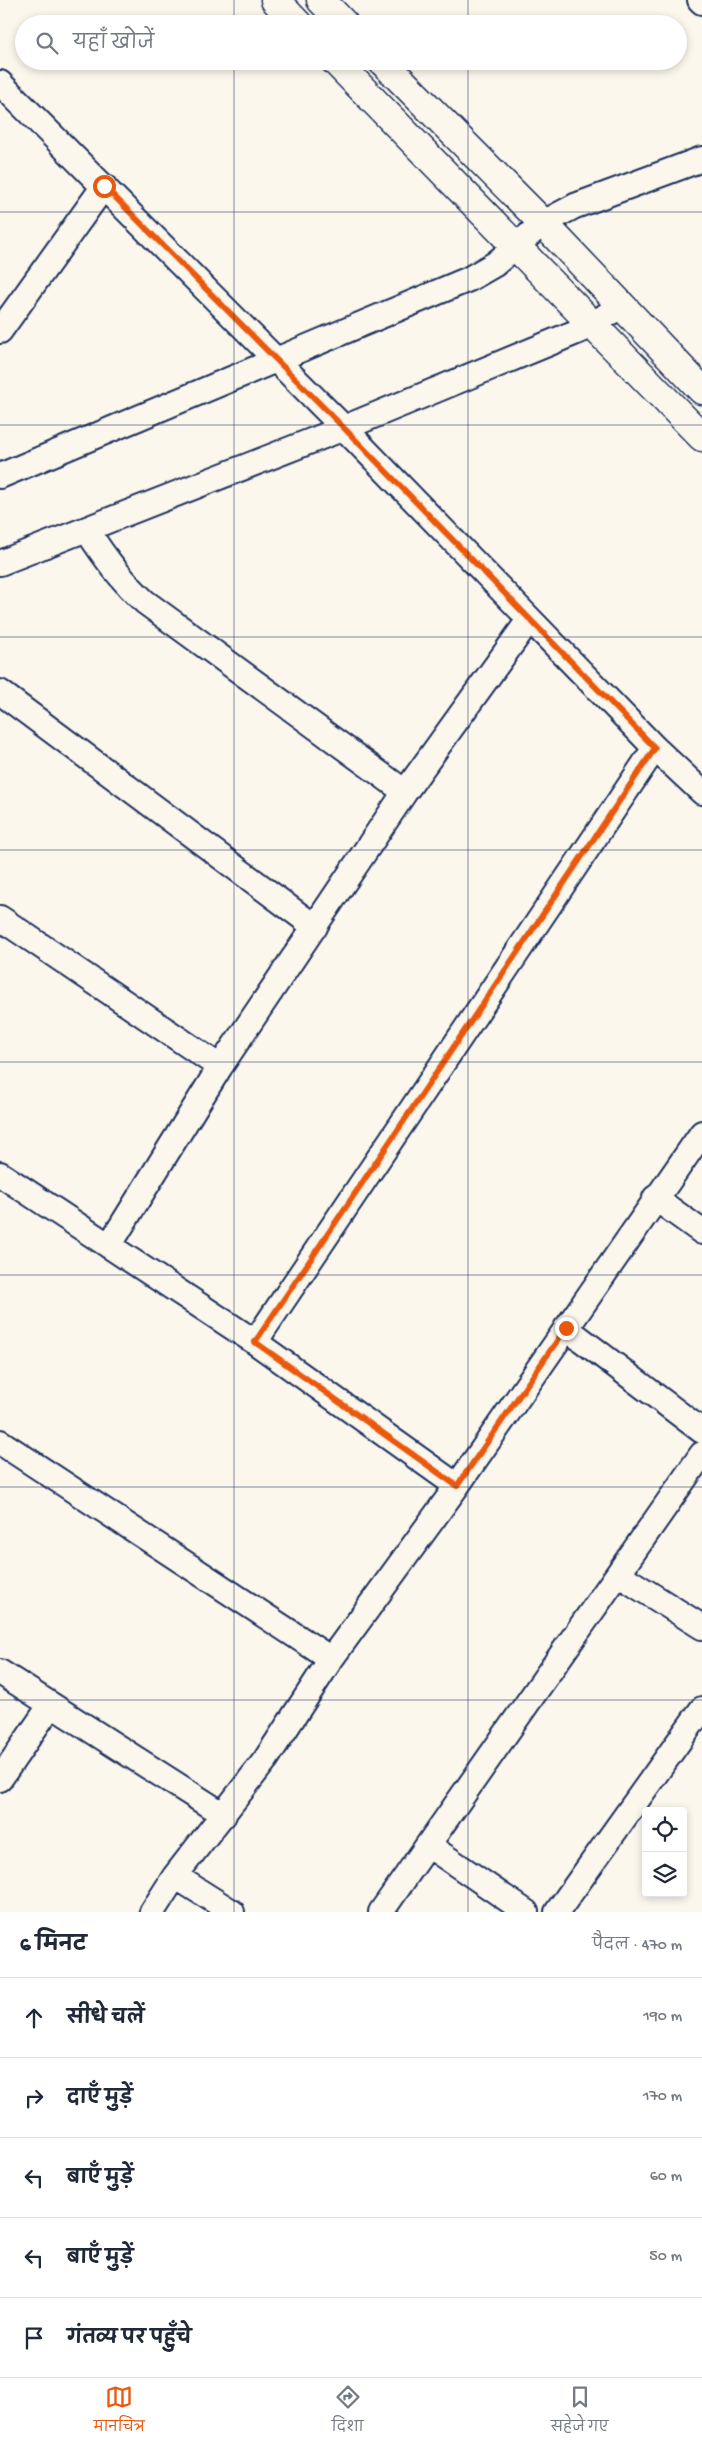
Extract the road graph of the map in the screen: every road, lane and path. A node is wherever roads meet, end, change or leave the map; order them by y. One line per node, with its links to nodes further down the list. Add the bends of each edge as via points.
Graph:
1 (275, 0): 3 (main road)
2 (321, 0): 4 (main road)
3 (289, 15)
4 (335, 15)
5 (344, 70): 11 (main road)
6 (391, 70): 10 (main road)
7 (0, 83): 9 (street)
8 (702, 160): 10 (street, via 575,206)
9 (104, 186): 14 (street); 15 (street)
10 (543, 223): 11 (street); 12 (main road)
11 (515, 247): 13 (main road); 15 (street, via 469,279)
12 (622, 305): 13 (street); 16 (main road)
13 (591, 326): 17 (street); 18 (main road)
14 (0, 331)
15 (276, 360): 17 (street); 19 (street)
16 (702, 390)
17 (344, 428): 20 (street); 22 (street)
18 (701, 434)
19 (0, 476)
20 (87, 530): 21 (street); 25 (street, via 108,564 145,602)
21 (0, 563)
22 (530, 620): 24 (street); 25 (street)
23 (0, 692): 28 (street)
24 (655, 748): 26 (street); 36 (street)
25 (405, 792): 28 (street)
26 (702, 792)
27 (0, 918): 29 (street)
28 (314, 928): 29 (street)
29 (220, 1067): 34 (street)
30 (702, 1133): 32 (street)
31 (0, 1174): 34 (street)
32 (655, 1198): 33 (street); 35 (street)
33 (702, 1232)
34 (109, 1246): 36 (street)
35 (566, 1328): 37 (street); 40 (street)
36 (255, 1342): 40 (street)
37 (702, 1431)
38 (0, 1442): 43 (street)
39 (702, 1454): 41 (street)
40 (457, 1486): 43 (street)
41 (618, 1574): 42 (street); 49 (street)
42 (702, 1627)
43 (331, 1659): 48 (street, via 266,1759)
44 (0, 1672): 45 (street)
45 (50, 1706): 47 (street); 48 (street)
46 (702, 1709): 55 (street)
47 (0, 1779)
48 (224, 1815): 50 (street)
49 (428, 1845): 53 (street); 54 (street)
50 (175, 1876): 51 (street); 52 (street)
51 (152, 1912)
52 (232, 1912)
53 (381, 1912)
54 (526, 1912)
55 (557, 1912)

